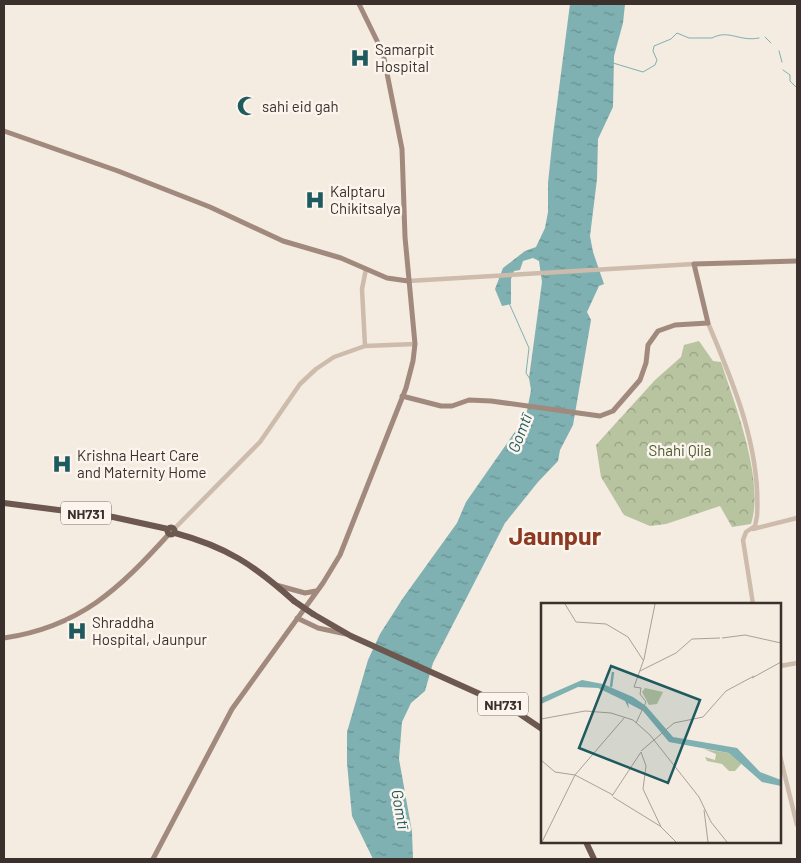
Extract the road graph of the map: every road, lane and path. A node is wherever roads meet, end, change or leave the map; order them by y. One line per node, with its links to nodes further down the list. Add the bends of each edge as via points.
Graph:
1 (359, 4): 6 (main road, via 383,53 402,149)
2 (4, 131): 5 (main road, via 118,171 210,207 289,243)
3 (797, 261): 4 (main road)
4 (694, 264): 6 (street); 7 (main road)
5 (366, 269): 6 (main road); 9 (street, via 362,289)
6 (408, 282): 8 (main road)
7 (708, 323): 10 (main road, via 675,325 658,331 648,345 640,380 608,414 600,416 506,402 469,400 440,406); 13 (street, via 743,414 753,451 758,507)
8 (414, 344): 9 (street); 10 (main road, via 413,361)
9 (365, 346): 14 (street, via 334,357 300,384 260,442)
10 (402, 396): 16 (main road, via 340,554)
11 (4, 503): 14 (highway, NH731, via 113,517)
12 (797, 518): 13 (street)
13 (752, 529): 17 (street, via 746,532 743,540)
14 (171, 531): 15 (highway, NH731, via 226,550); 20 (main road, via 120,586 79,614 53,626)
15 (276, 585): 16 (main road, via 305,593); 19 (highway, NH731, bridge, via 313,614)
16 (317, 591): 18 (main road)
17 (753, 603)
18 (297, 618): 19 (main road, via 318,628); 27 (main road, via 232,709)
19 (348, 635): 23 (highway, NH731, via 511,708)
20 (4, 638)
21 (797, 663): 22 (street)
22 (781, 666)
23 (541, 728)
24 (781, 760): 25 (street)
25 (797, 825)
26 (586, 843): 28 (highway)
27 (153, 859)
28 (594, 859)

